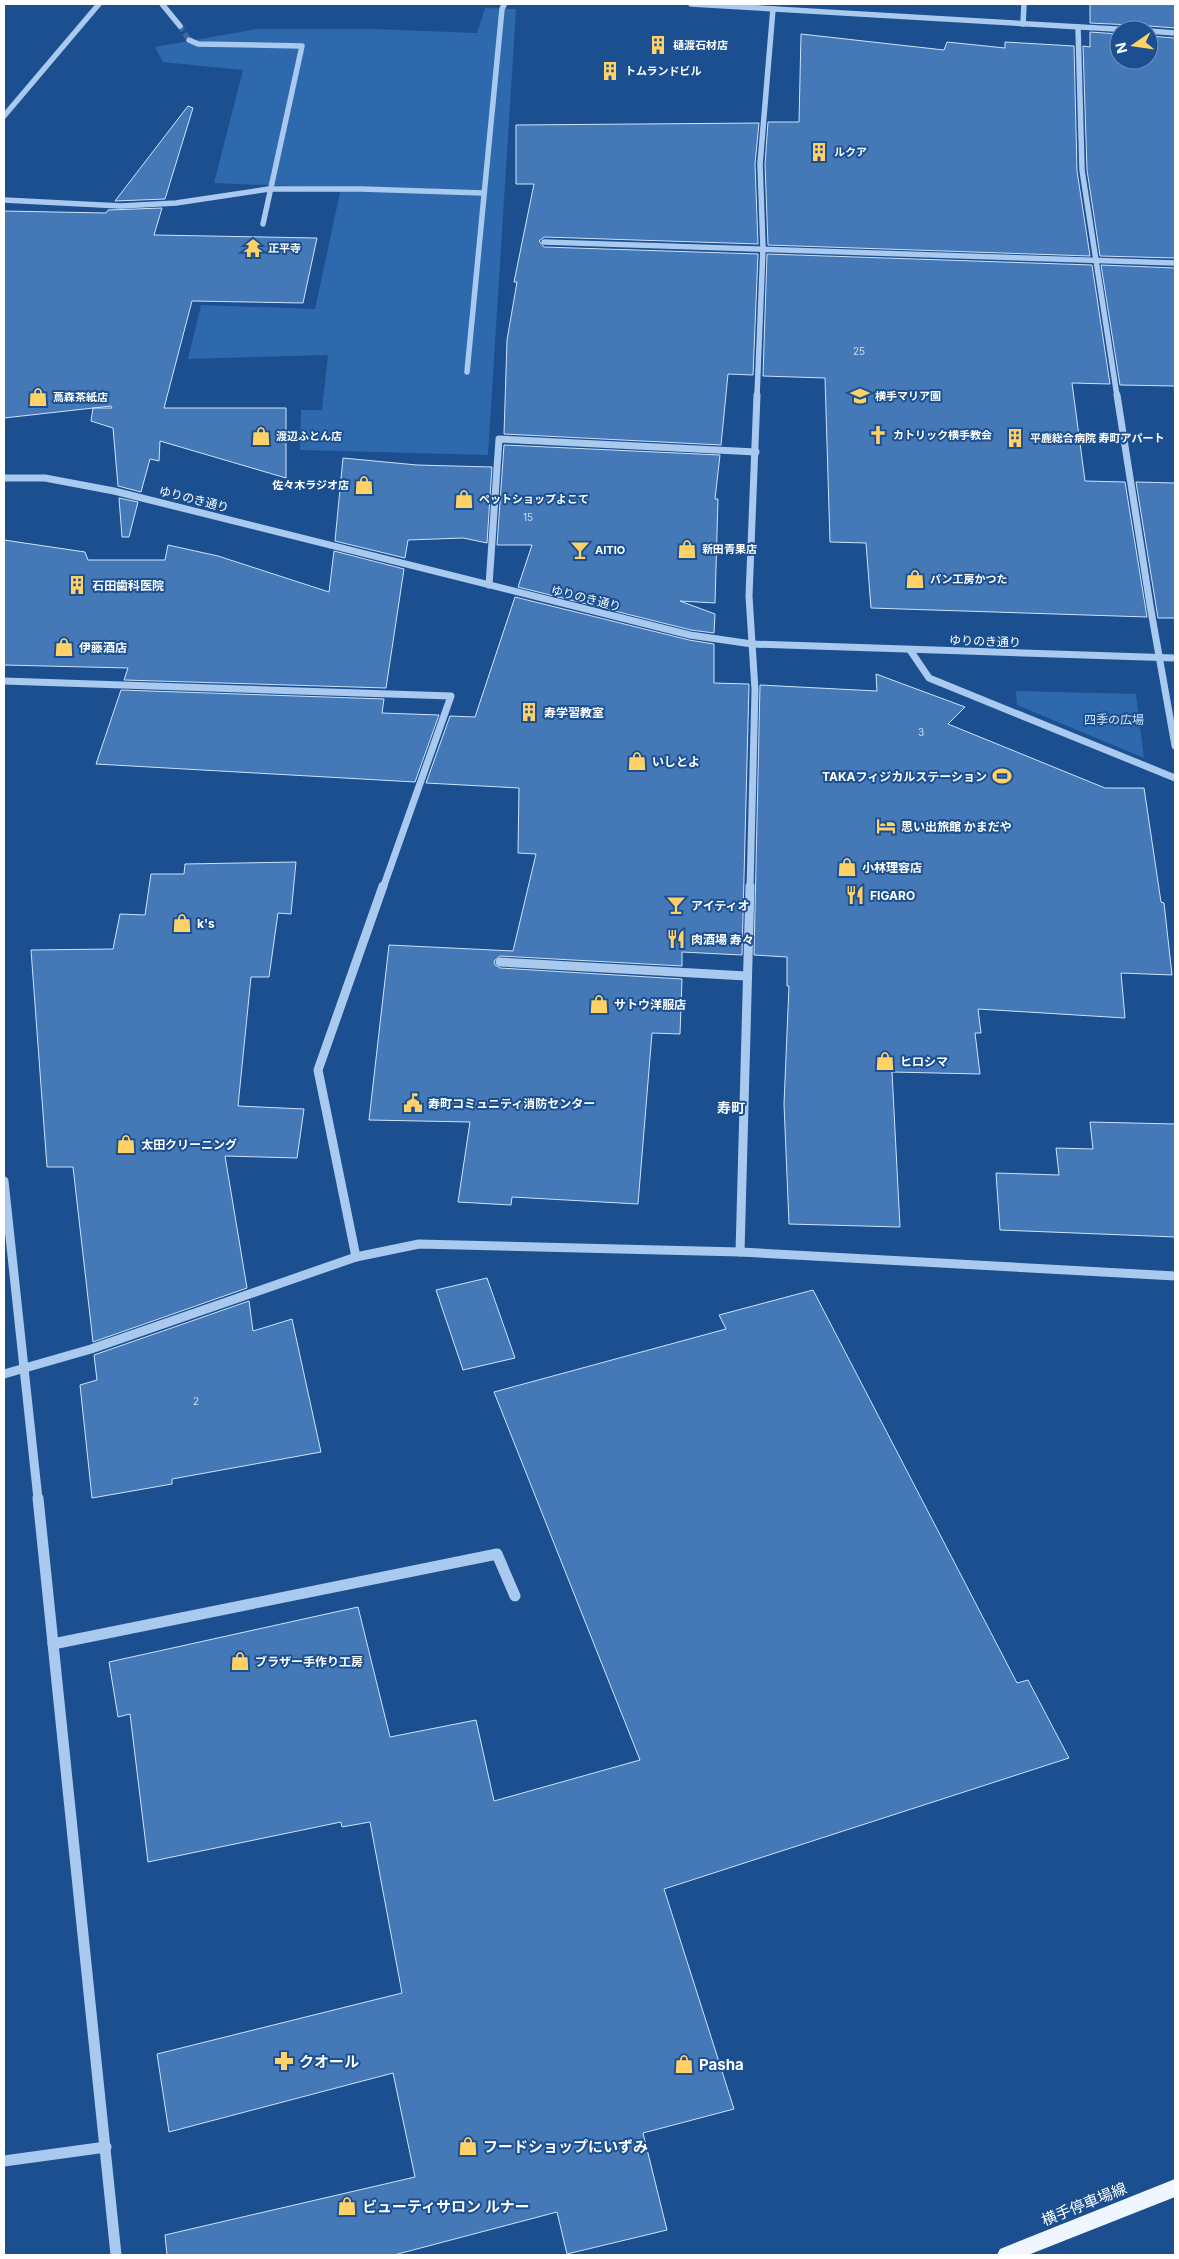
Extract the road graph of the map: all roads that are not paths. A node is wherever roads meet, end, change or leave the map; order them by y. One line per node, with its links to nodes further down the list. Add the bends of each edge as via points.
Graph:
1 (99, 4): 14 (street)
2 (162, 4): 8 (street)
3 (691, 4): 6 (street)
4 (1024, 4): 7 (street)
5 (504, 5): 16 (street)
6 (773, 8): 7 (street); 20 (street, via 760,164)
7 (1023, 24): 9 (street)
8 (180, 26)
9 (1078, 27): 10 (street); 21 (street, via 1082,170)
10 (1109, 29)
11 (1159, 32): 12 (street)
12 (1175, 33)
13 (189, 40): 15 (street, via 198,44 302,46)
14 (4, 116)
15 (269, 189): 16 (street); 17 (street, via 176,203 121,206); 18 (street)
16 (484, 193): 23 (street)
17 (4, 200)
18 (263, 224)
19 (544, 242): 20 (street)
20 (763, 248): 21 (street); 24 (street)
21 (1096, 260): 22 (street); 29 (street)
22 (1175, 262)
23 (467, 372)
24 (756, 452): 26 (street, via 499,440); 27 (street, via 749,596)
25 (4, 478): 26 (street, ゆりのき通り, via 46,478 114,491)
26 (489, 585): 27 (street, ゆりのき通り, via 690,635)
27 (752, 644): 28 (street, ゆりのき通り); 35 (street, via 754,690)
28 (910, 650): 29 (street, ゆりのき通り); 33 (street, via 929,678)
29 (1160, 657): 30 (street, ゆりのき通り); 32 (street)
30 (1175, 658)
31 (4, 682): 38 (street, via 450,696 318,1070)
32 (1175, 746)
33 (1175, 778)
34 (500, 962): 35 (street)
35 (746, 976): 37 (street)
36 (4, 1181): 40 (street)
37 (740, 1252): 38 (street, via 419,1244); 39 (street)
38 (356, 1257): 40 (street)
39 (1175, 1276)
40 (23, 1370): 41 (street); 43 (street)
41 (4, 1374)
42 (515, 1596): 43 (street, via 497,1554)
43 (53, 1644): 44 (street)
44 (106, 2147): 45 (street); 47 (street)
45 (4, 2161)
46 (1175, 2188): 48 (main road, 横手停車場線)
47 (116, 2255)
48 (1006, 2255)

